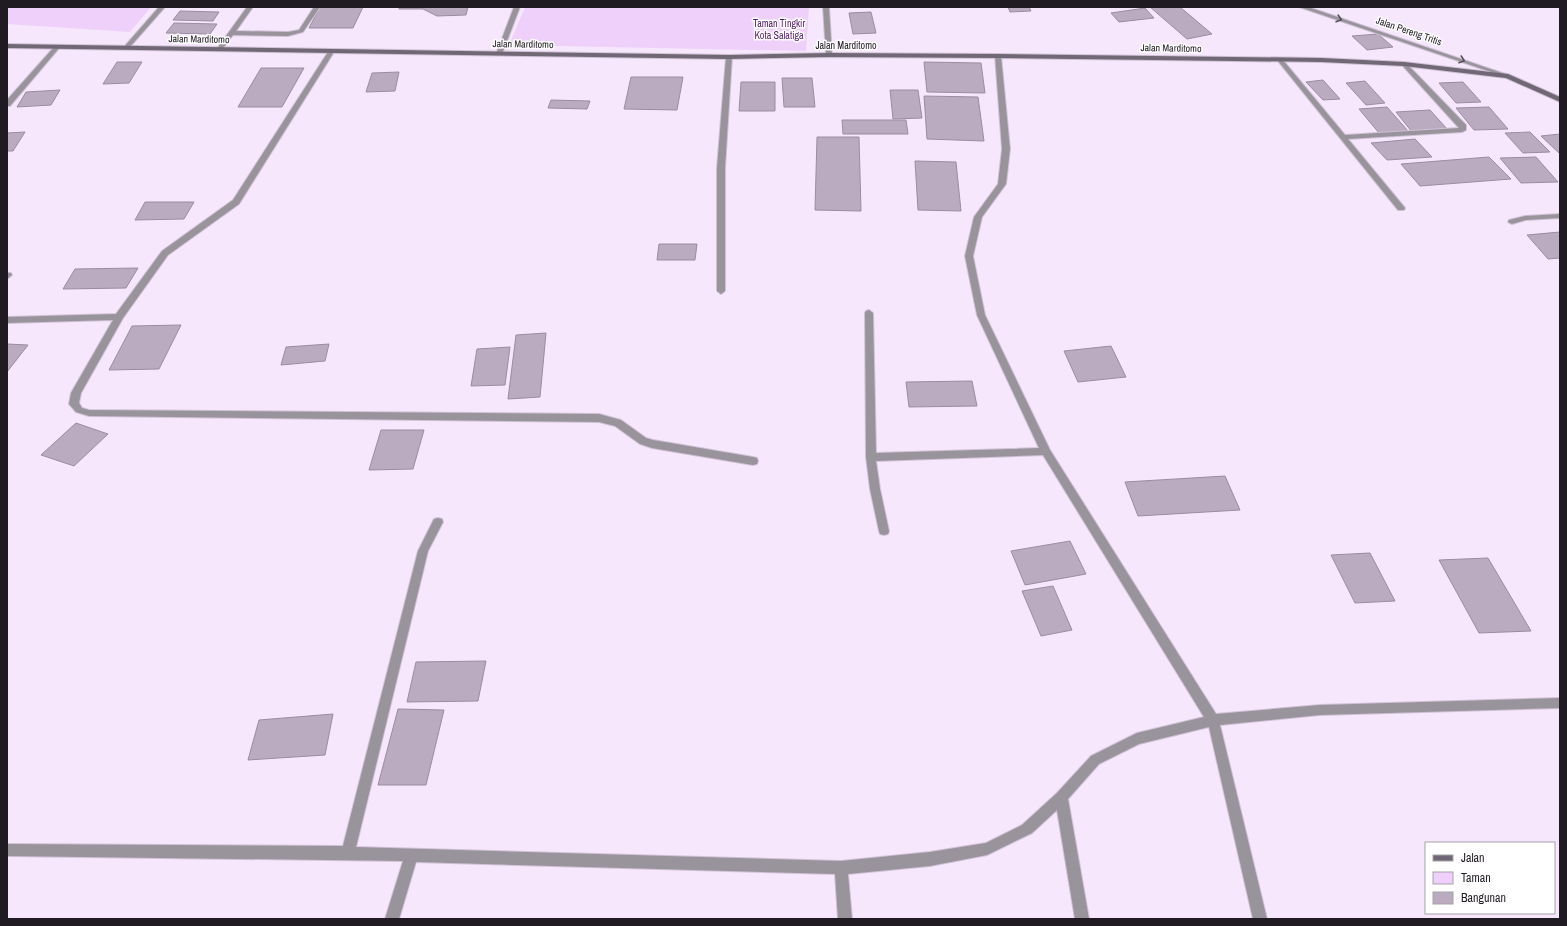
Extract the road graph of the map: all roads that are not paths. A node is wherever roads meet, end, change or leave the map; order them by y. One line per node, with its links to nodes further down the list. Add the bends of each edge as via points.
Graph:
1 (162, 7): 10 (street)
2 (250, 7): 7 (street)
3 (317, 7): 7 (street, via 301,31 288,34)
4 (518, 7): 13 (street)
5 (826, 7): 14 (street)
6 (1302, 7): 19 (street, Jalan Pereng Tritis, one-way to 19)
7 (231, 34): 11 (street)
8 (7, 46): 9 (street, Jalan Marditomo)
9 (57, 47): 10 (street, Jalan Marditomo); 21 (street)
10 (126, 48): 11 (street, Jalan Marditomo)
11 (218, 50): 12 (street, Jalan Marditomo)
12 (331, 52): 13 (street, Jalan Marditomo); 28 (street, via 236,202 165,253)
13 (499, 54): 16 (street, Jalan Marditomo)
14 (829, 55): 15 (street, Jalan Marditomo); 16 (street, Jalan Marditomo)
15 (998, 56): 17 (street, Jalan Marditomo); 30 (street, via 1006,150 1002,184 978,217 969,256 981,315)
16 (729, 57): 26 (street, via 721,168)
17 (1280, 60): 18 (street, Jalan Marditomo); 22 (street)
18 (1404, 64): 19 (street, Jalan Marditomo); 22 (street, via 1463,127 1462,130)
19 (1508, 76): 20 (street, Jalan Marditomo)
20 (1560, 100)
21 (7, 104)
22 (1344, 137): 23 (street)
23 (1401, 208)
24 (1560, 216): 25 (street, via 1525,218)
25 (1512, 222)
26 (721, 291)
27 (869, 313): 31 (street)
28 (119, 317): 29 (street); 32 (street, via 76,393 74,404 79,410 599,418 618,423 652,444)
29 (7, 320)
30 (1046, 451): 31 (street); 36 (street)
31 (871, 457): 34 (street)
32 (753, 461)
33 (438, 522): 39 (street, via 423,551)
34 (884, 531)
35 (1560, 703): 36 (street, via 1320,710)
36 (1213, 720): 37 (street, via 1137,739 1095,760); 45 (street)
37 (1061, 797): 41 (street, via 1027,828 986,849); 44 (street)
38 (7, 850): 39 (street)
39 (348, 853): 40 (street)
40 (411, 855): 41 (street); 42 (street)
41 (841, 868): 43 (street)
42 (392, 919)
43 (845, 919)
44 (1082, 919)
45 (1260, 919)

